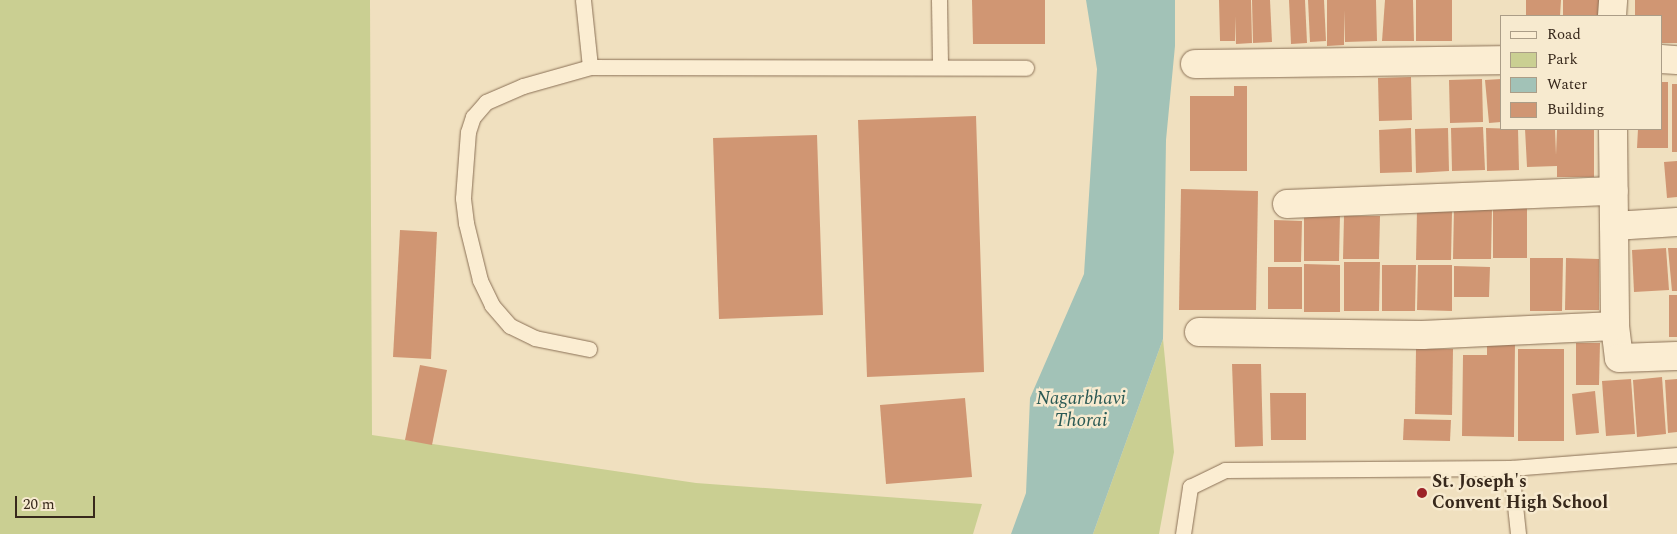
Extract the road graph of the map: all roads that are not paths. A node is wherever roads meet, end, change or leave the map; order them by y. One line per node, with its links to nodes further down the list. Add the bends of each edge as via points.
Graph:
1 (583, 0): 10 (lane)
2 (940, 0): 9 (lane)
3 (1613, 0): 4 (street)
4 (1612, 15)
5 (1662, 59): 7 (street)
6 (1500, 60): 8 (street)
7 (1677, 60)
8 (1195, 64)
9 (940, 66): 10 (lane); 11 (lane)
10 (590, 67): 19 (lane, via 523,86 486,102 473,117 468,132 463,198 470,246 492,305 510,326 535,338)
11 (1026, 68)
12 (1612, 130): 13 (street)
13 (1614, 191): 14 (street); 16 (street)
14 (1287, 204)
15 (1677, 222): 16 (street)
16 (1614, 226): 17 (street)
17 (1615, 326): 18 (street, via 1422,335); 20 (street, via 1619,358)
18 (1199, 332)
19 (589, 349)
20 (1677, 356)
21 (1677, 455): 22 (lane)
22 (1511, 468): 23 (lane, via 1225,470 1190,487); 24 (lane)
23 (1183, 534)
24 (1518, 534)

